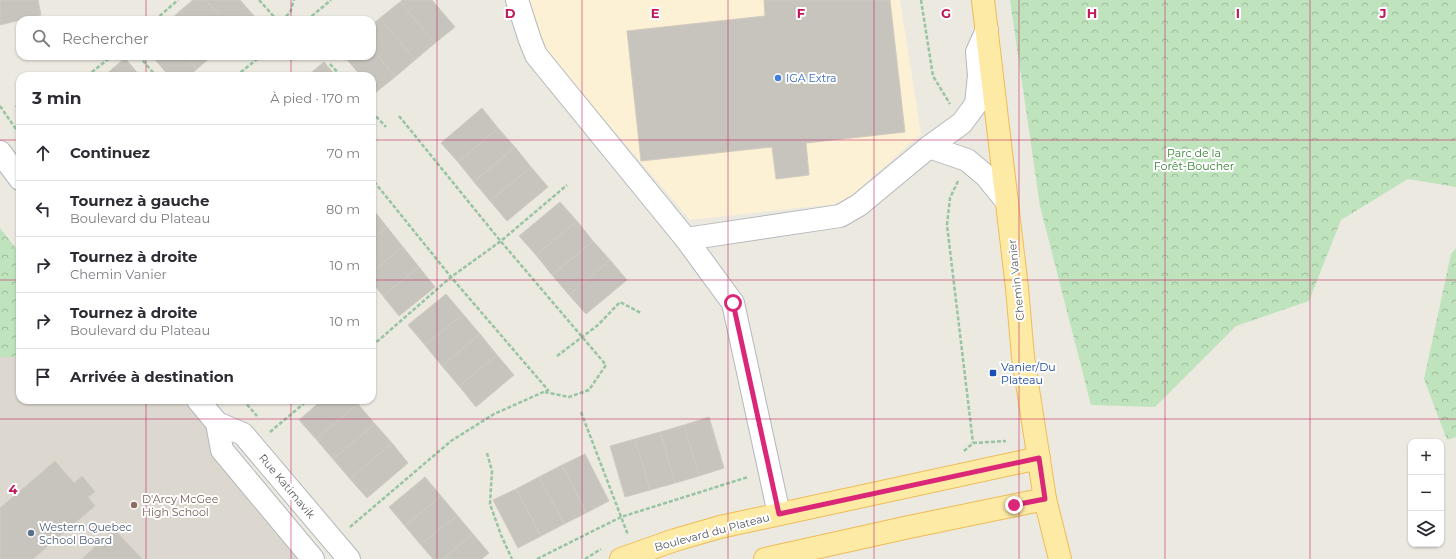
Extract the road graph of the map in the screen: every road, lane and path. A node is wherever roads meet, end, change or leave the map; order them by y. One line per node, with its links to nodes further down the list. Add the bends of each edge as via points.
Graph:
1 (178, 0): 8 (path)
2 (259, 0): 9 (path)
3 (294, 0): 10 (path, via 290,13)
4 (331, 0): 11 (path)
5 (517, 0): 34 (street, via 536,55)
6 (921, 0): 24 (path, via 933,76)
7 (983, 0): 12 (main road, Chemin Vanier)
8 (160, 16)
9 (273, 16)
10 (286, 16)
11 (312, 16)
12 (986, 30): 24 (street, via 977,52 979,75 976,104); 33 (main road, Chemin Vanier)
13 (107, 60): 17 (path)
14 (142, 60): 18 (path)
15 (257, 60): 19 (path)
16 (330, 64): 20 (path)
17 (92, 72)
18 (153, 72)
19 (241, 72)
20 (337, 72)
21 (0, 106): 26 (path)
22 (399, 116): 35 (path)
23 (376, 117): 25 (path)
24 (962, 123): 27 (street)
25 (386, 128)
26 (16, 129)
27 (929, 147): 29 (street); 34 (street, via 859,205 840,216)
28 (0, 152): 30 (street)
29 (967, 160): 33 (street, via 986,176); 47 (path, via 950,198 947,225)
30 (16, 174)
31 (376, 185): 36 (path)
32 (567, 185): 35 (path)
33 (1007, 202): 49 (main road, Chemin Vanier, via 1023,357)
34 (686, 239): 50 (street, via 733,303)
35 (501, 241): 36 (path); 38 (path)
36 (451, 276): 39 (path); 41 (path, via 548,390)
37 (642, 313): 38 (path, via 620,302 598,325)
38 (582, 336): 40 (path); 41 (path, via 606,365 589,390 568,397)
39 (376, 342)
40 (556, 356)
41 (544, 391): 54 (path, via 494,414 451,441)
42 (201, 404): 45 (street, Rue Katimavik)
43 (303, 404): 46 (path)
44 (581, 412): 53 (path)
45 (217, 423): 57 (street, Rue Katimavik, via 222,450); 58 (street, Rue Katimavik, via 244,434)
46 (270, 432)
47 (973, 443)
48 (487, 453): 59 (path, via 492,471 490,504)
49 (1039, 458): 51 (main road, Chemin Vanier); 52 (main road, Boulevard du Plateau)
50 (769, 470): 52 (street); 53 (path)
51 (1045, 499): 56 (main road, via 909,526); 63 (main road, Chemin Vanier)
52 (779, 514): 61 (main road, Boulevard du Plateau, via 720,527)
53 (621, 516): 55 (path); 60 (path)
54 (348, 529)
55 (630, 538)
56 (809, 554): 62 (main road)
57 (313, 559)
58 (349, 559)
59 (512, 559)
60 (537, 559)
61 (621, 559)
62 (765, 559)
63 (1060, 559)

